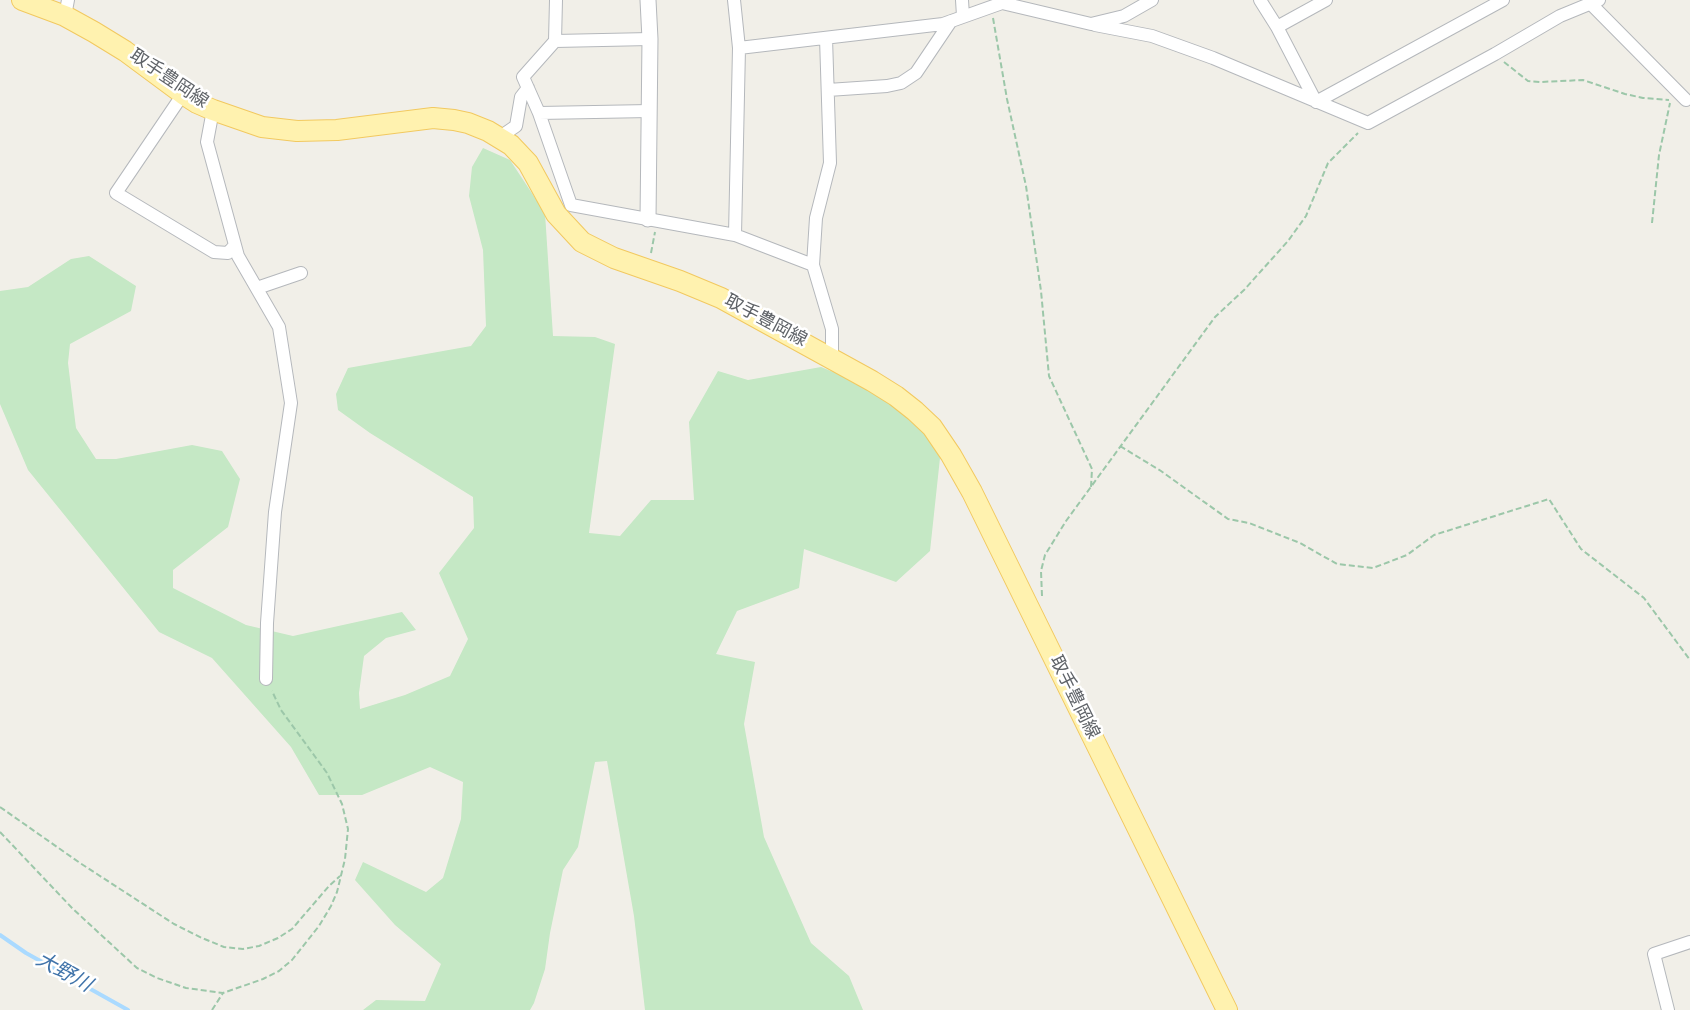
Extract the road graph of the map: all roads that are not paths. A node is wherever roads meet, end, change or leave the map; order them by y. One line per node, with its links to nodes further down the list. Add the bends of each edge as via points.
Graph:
1 (22, 0): 11 (main road, 取手豊岡線)
2 (556, 0): 18 (street)
3 (648, 0): 17 (street)
4 (734, 0): 19 (street)
5 (962, 0): 12 (street)
6 (1152, 0): 14 (street, via 1124,16)
7 (1260, 0): 15 (street)
8 (1326, 0): 15 (street)
9 (1503, 0): 24 (street)
10 (1595, 2): 23 (street); 24 (street, via 1560,16 1368,123)
11 (66, 8): 22 (main road, 取手豊岡線)
12 (963, 16): 13 (street); 14 (street, via 1002,3)
13 (951, 21): 16 (street); 21 (street, via 916,73 901,83)
14 (1091, 24): 24 (street, via 1152,36 1213,57)
15 (1277, 27): 24 (street)
16 (826, 38): 19 (street); 21 (street)
17 (650, 39): 18 (street); 26 (street)
18 (555, 41): 20 (street, via 524,77)
19 (739, 48): 30 (street)
20 (528, 88): 27 (street); 28 (street, via 521,97 516,126)
21 (828, 90): 32 (street, via 830,162 816,218)
22 (183, 94): 25 (main road, 取手豊岡線); 31 (street, via 116,193 214,252 228,253)
23 (1686, 100)
24 (1316, 102)
25 (213, 110): 28 (main road, 取手豊岡線, via 262,127 297,131 433,118 468,123); 31 (street, via 207,142)
26 (650, 111): 27 (street); 29 (street)
27 (539, 113): 29 (street, via 571,205)
28 (500, 137): 35 (main road, 取手豊岡線, via 528,163 556,214 582,242 721,298)
29 (653, 220): 30 (street)
30 (735, 235): 32 (street)
31 (235, 245): 34 (street)
32 (813, 265): 35 (street, via 832,329)
33 (301, 273): 34 (street)
34 (257, 288): 36 (street, via 279,327 291,403 275,512)
35 (832, 358): 38 (main road, 取手豊岡線, via 906,404 932,427 951,455)
36 (266, 679)
37 (1690, 942): 39 (street, via 1654,954)
38 (1227, 1010)
39 (1668, 1010)

